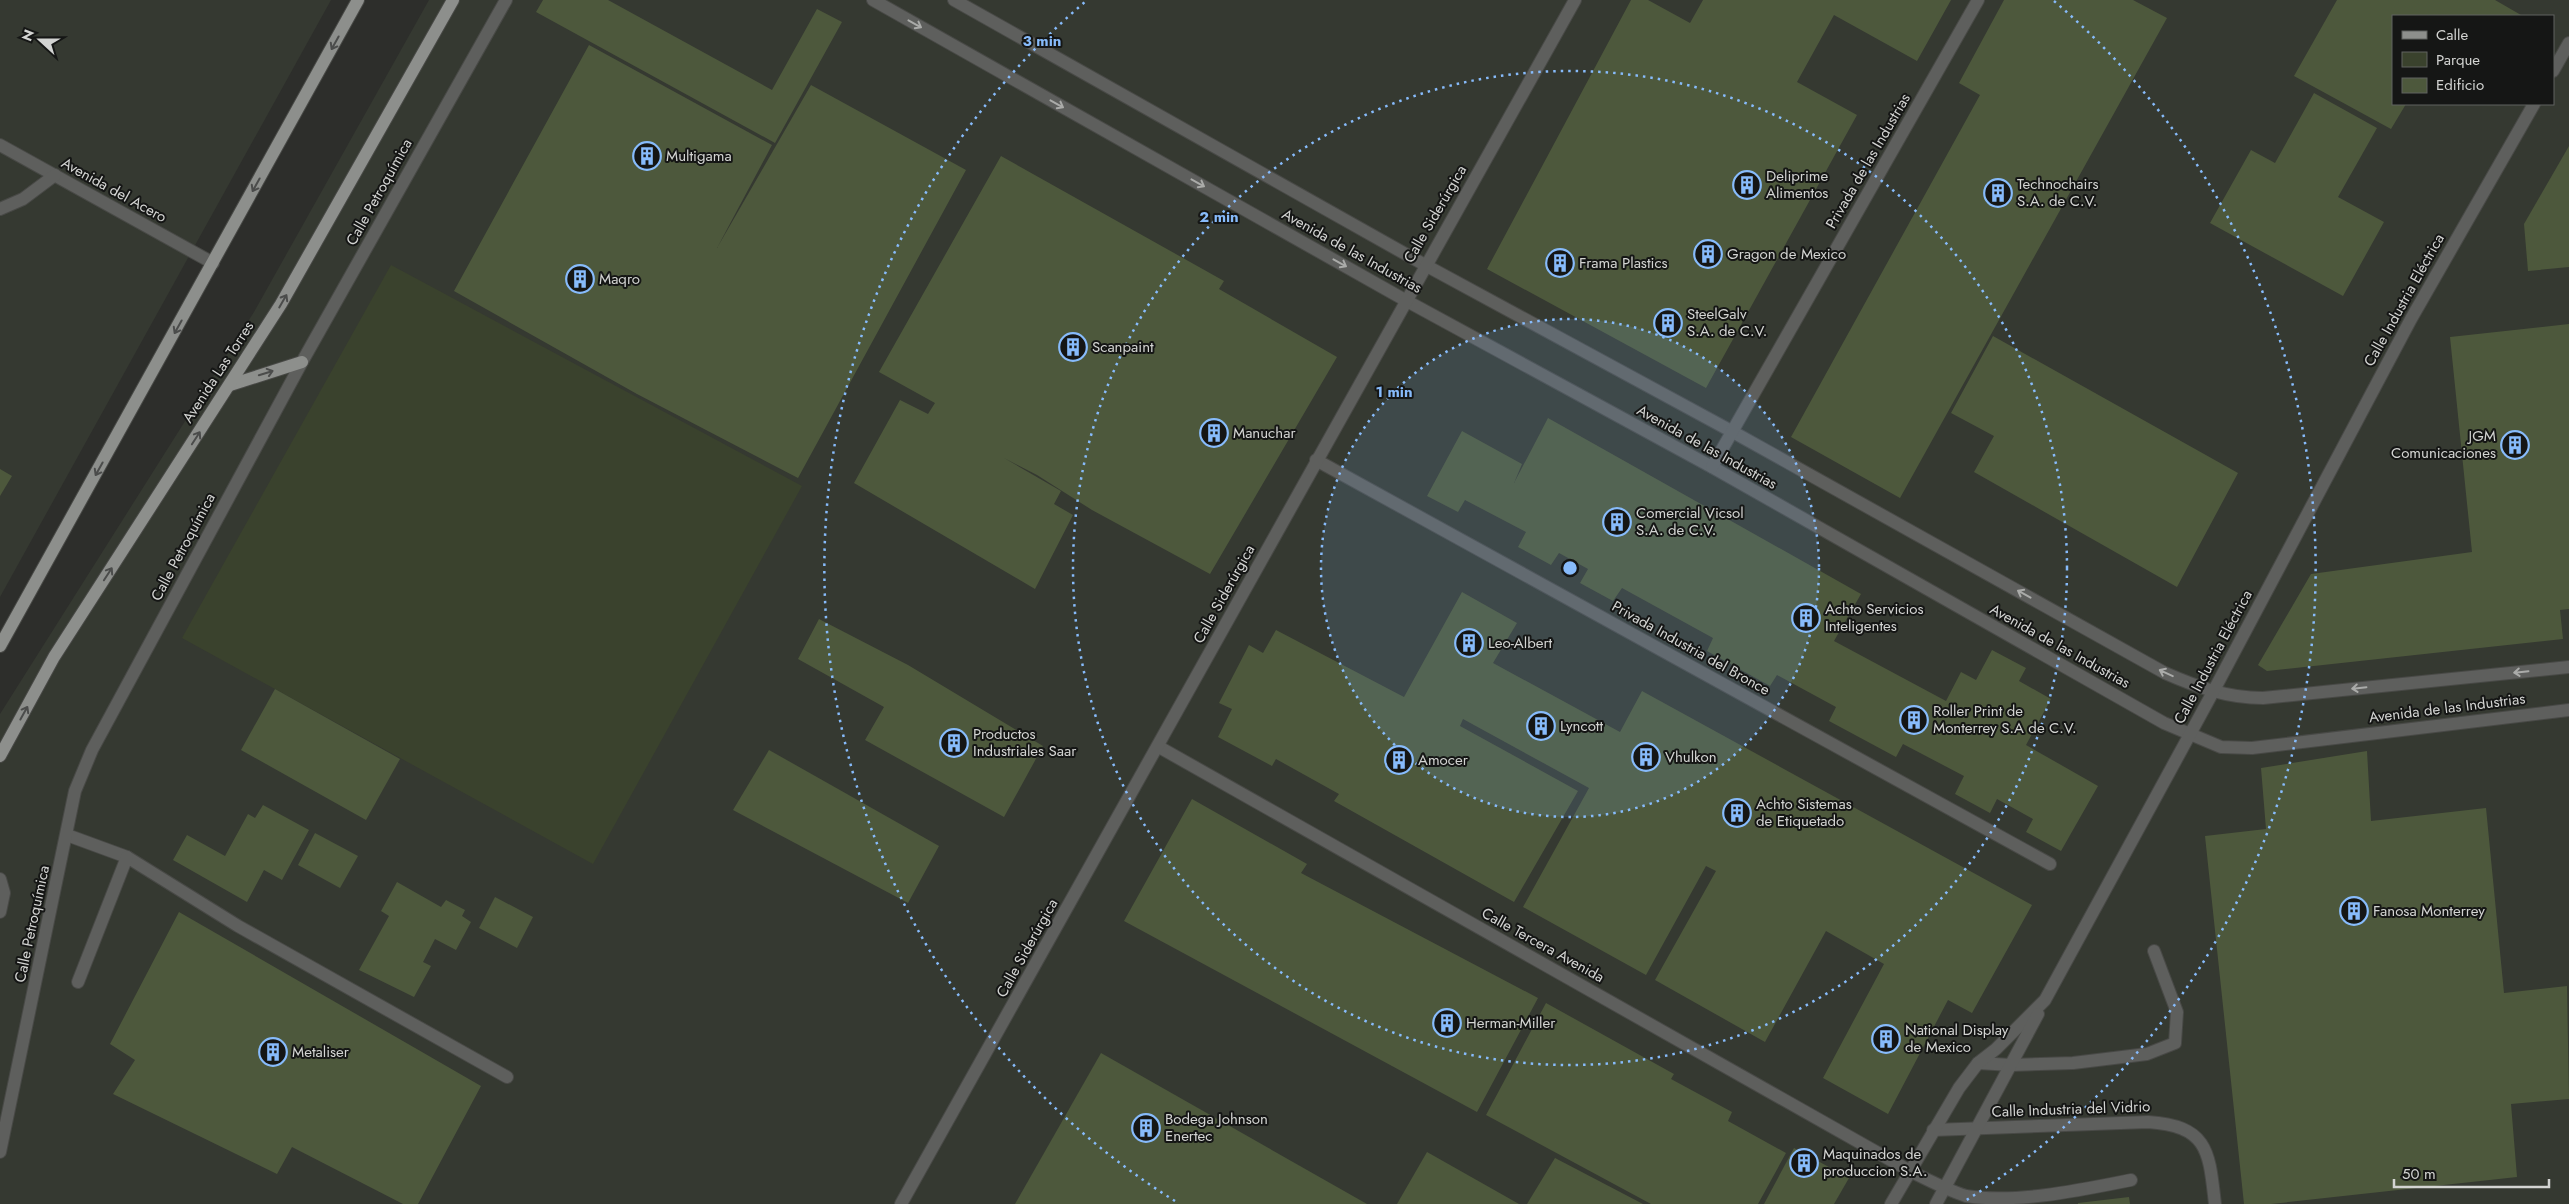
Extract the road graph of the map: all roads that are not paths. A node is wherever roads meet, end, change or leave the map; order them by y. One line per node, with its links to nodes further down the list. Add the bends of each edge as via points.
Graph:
1 (358, 0): 14 (main road, one-way to 14)
2 (453, 0): 18 (main road, Avenida Las Torres, one-way to 2, via 281,304)
3 (506, 0): 17 (street, Calle Petroquímica)
4 (873, 0): 16 (street, Avenida de las Industrias, one-way to 16)
5 (954, 0): 15 (street, Avenida de las Industrias)
6 (1574, 0): 15 (street, Calle Siderúrgica)
7 (1978, 0): 19 (street, Privada de las Industrias)
8 (2569, 43): 9 (street)
9 (2554, 69)
10 (2533, 105): 24 (street, Calle Industria Eléctrica, via 2411,319)
11 (0, 145): 12 (street, Avenida del Acero)
12 (55, 175): 13 (street, via 23,199); 14 (street, Avenida del Acero)
13 (0, 209)
14 (213, 263): 22 (main road, one-way to 22)
15 (1425, 265): 16 (street, Calle Siderúrgica); 19 (street, Avenida de las Industrias)
16 (1405, 300): 20 (street, Calle Siderúrgica); 21 (street, Avenida de las Industrias)
17 (302, 362): 18 (main road, one-way to 17); 29 (street, Calle Petroquímica, via 92,750 75,791)
18 (230, 384): 28 (main road, Avenida Las Torres, one-way to 18, via 54,657)
19 (1733, 432): 21 (street, Privada de las Industrias); 24 (street, Avenida de las Industrias, one-way to 19, via 2165,673)
20 (1316, 460): 27 (street, Calle Siderúrgica); 31 (street, Privada Industria del Bronce)
21 (1712, 468): 26 (street, Avenida de las Industrias)
22 (0, 646)
23 (2569, 667): 24 (street, Avenida de las Industrias, one-way to 24, via 2263,698 2240,698)
24 (2213, 692): 26 (street, Calle Industria Eléctrica)
25 (2569, 710): 26 (street, Avenida de las Industrias, via 2252,748 2221,747)
26 (2190, 735): 36 (street, Calle Industria Eléctrica)
27 (1159, 747): 43 (street, Calle Tercera Avenida); 46 (street, Calle Siderúrgica)
28 (0, 756)
29 (67, 835): 30 (street); 42 (street, Calle Petroquímica)
30 (127, 857): 35 (street); 39 (street, via 238,926)
31 (2050, 864)
32 (0, 879): 33 (street, via 4,893)
33 (0, 912)
34 (2154, 951): 38 (street, via 2178,1012 2175,1043 2147,1054 2073,1064)
35 (78, 982)
36 (2045, 1000): 37 (street, Calle Industria Eléctrica); 38 (street)
37 (1978, 1063): 38 (street); 41 (street, Calle Industria Eléctrica)
38 (2011, 1065): 40 (street)
39 (507, 1077)
40 (1977, 1129): 41 (street, Calle Industria del Vidrio); 45 (street); 49 (street, Calle Industria del Vidrio, via 2168,1123 2191,1133 2205,1149 2210,1162)
41 (1933, 1130): 43 (street, Calle Industria Eléctrica)
42 (0, 1152)
43 (1910, 1171): 45 (street, Calle Tercera Avenida); 47 (street, Calle Industria Eléctrica)
44 (2131, 1180): 45 (street, Calle Tercera Avenida, via 2034,1199 1992,1200)
45 (1945, 1188): 48 (street)
46 (901, 1204)
47 (1892, 1204)
48 (1936, 1204)
49 (2215, 1204)

